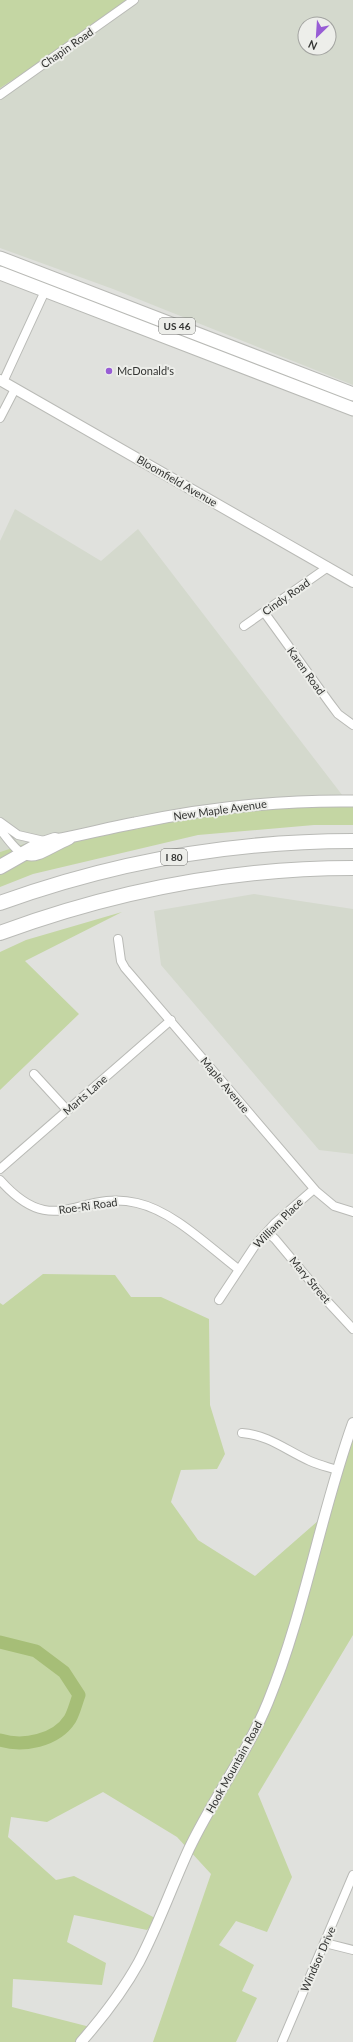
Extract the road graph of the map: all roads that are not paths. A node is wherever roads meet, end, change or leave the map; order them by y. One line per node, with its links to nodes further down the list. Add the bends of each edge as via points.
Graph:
1 (134, 0): 2 (street, Chapin Road)
2 (0, 95)
3 (2, 258): 8 (highway, US 46)
4 (0, 273): 5 (highway, US 46)
5 (45, 290): 6 (street); 9 (highway, US 46)
6 (2, 381): 7 (street, Bloomfield Avenue)
7 (15, 389): 10 (street); 11 (street, Bloomfield Avenue)
8 (353, 394)
9 (353, 409)
10 (0, 418)
11 (328, 567): 12 (street, Bloomfield Avenue); 13 (street, Cindy Road)
12 (353, 582)
13 (264, 612): 14 (street, Cindy Road); 15 (street, Karen Road, via 338,714)
14 (244, 626)
15 (353, 725)
16 (353, 801): 19 (main road, New Maple Avenue, via 221,808 136,822)
17 (0, 822): 20 (street, via 25,837)
18 (0, 829): 22 (street)
19 (89, 833): 20 (main road, New Maple Avenue); 22 (street, New Maple Avenue, via 40,856 29,858)
20 (55, 840): 22 (highway)
21 (353, 841): 27 (highway, I 80, via 259,845 177,856 96,873)
22 (21, 854): 23 (highway)
23 (0, 867)
24 (353, 868): 25 (highway)
25 (261, 872): 26 (highway); 28 (highway, via 129,893)
26 (353, 878)
27 (0, 903)
28 (0, 932)
29 (118, 939): 30 (street, Maple Avenue, via 121,961 125,968)
30 (171, 1020): 32 (street, Marts Lane); 35 (street, Maple Avenue)
31 (34, 1074): 32 (street)
32 (67, 1110): 33 (street, Marts Lane)
33 (0, 1169)
34 (0, 1180): 38 (street, Roe-Ri Road, via 22,1200 49,1211 107,1202 135,1202 150,1206 177,1222)
35 (314, 1189): 36 (street, Maple Avenue, via 326,1200); 37 (street, William Place)
36 (353, 1212)
37 (267, 1232): 38 (street, William Place); 40 (street, Mary Street)
38 (238, 1269): 39 (street, William Place)
39 (219, 1300)
40 (353, 1329)
41 (353, 1423): 43 (street, Hook Mountain Road)
42 (242, 1433): 43 (street, via 260,1435 273,1440 309,1461)
43 (337, 1470): 47 (street, Hook Mountain Road, via 295,1624 255,1733 197,1833 139,1962 111,2006)
44 (353, 1875): 45 (street, Windsor Drive)
45 (325, 1943): 46 (street); 48 (street, Windsor Drive)
46 (353, 1950)
47 (81, 2042)
48 (282, 2042)

